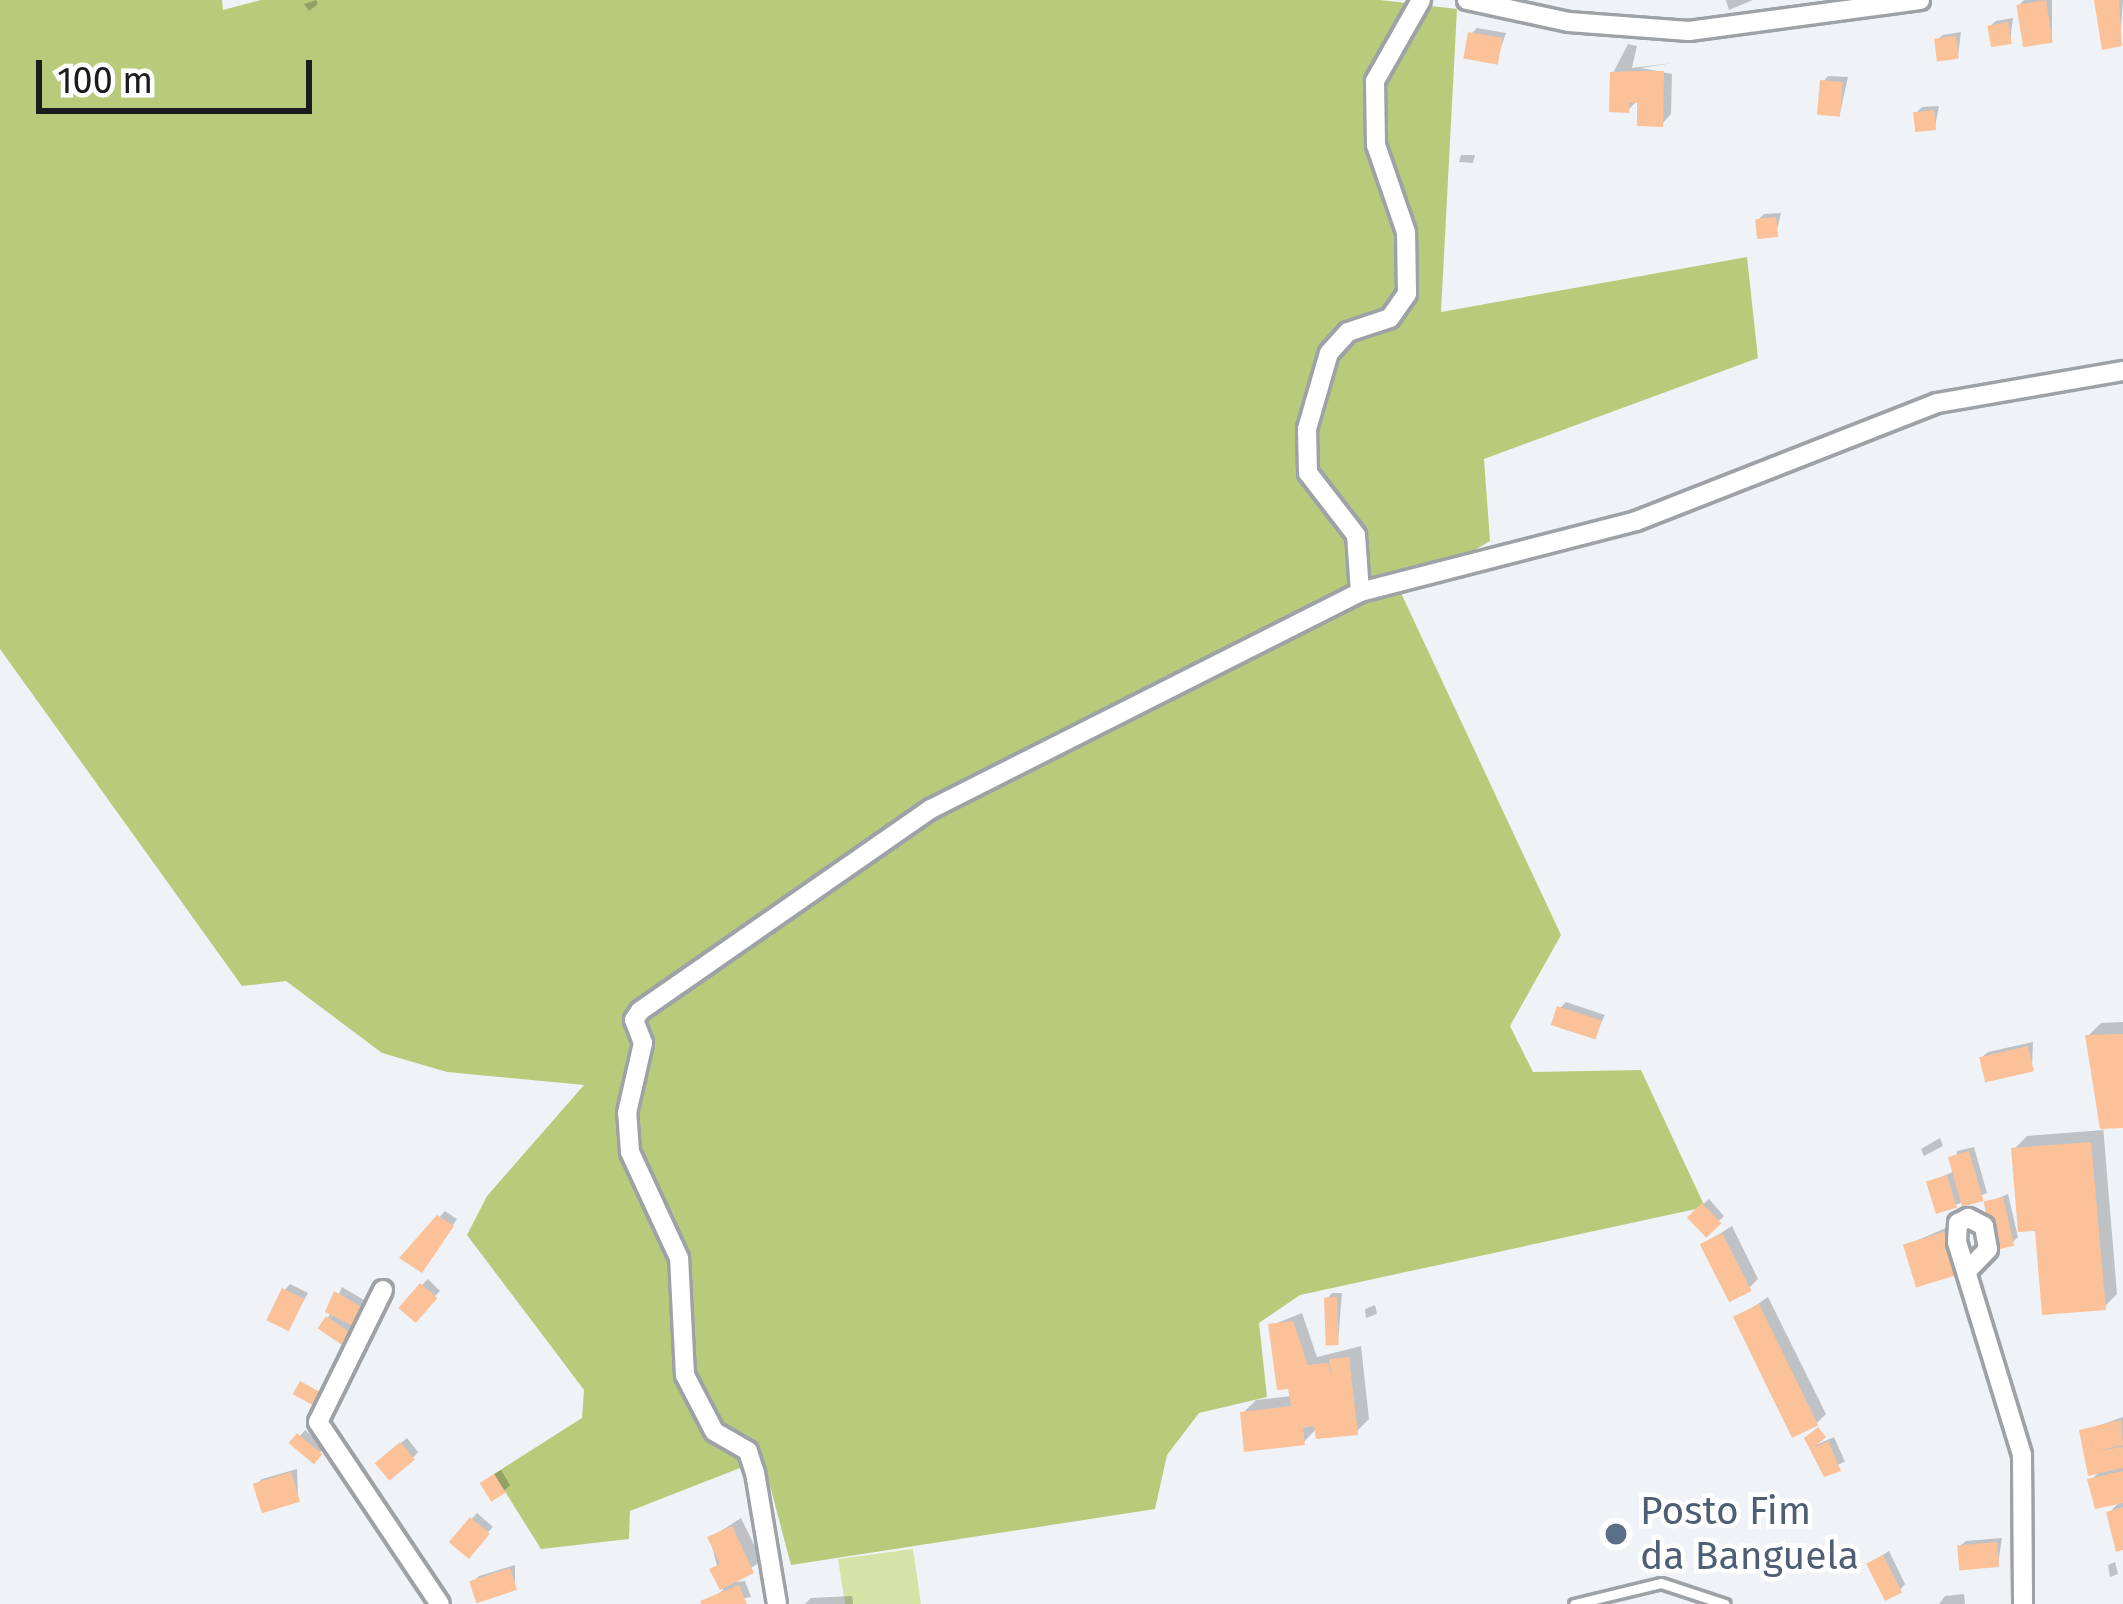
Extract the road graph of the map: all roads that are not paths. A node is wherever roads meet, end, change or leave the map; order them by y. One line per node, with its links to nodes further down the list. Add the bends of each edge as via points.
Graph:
1 (1421, 0): 5 (street, via 1376,81 1376,146 1406,232 1406,294 1390,318 1348,332 1329,353 1307,429 1308,473 1356,535)
2 (1467, 0): 3 (street, via 1569,22 1689,31)
3 (1919, 0)
4 (2123, 370): 5 (street, via 1937,403 1636,521)
5 (1360, 592): 9 (street, via 931,809 635,1016 644,1036 628,1094 631,1152 679,1258 685,1375 714,1431 748,1451)
6 (1967, 1271): 12 (street, via 2022,1455)
7 (383, 1290): 8 (street, via 357,1354 321,1407 320,1434)
8 (440, 1604)
9 (777, 1604)
10 (1574, 1604): 11 (lane, via 1676,1583)
11 (1725, 1604)
12 (2023, 1604)

